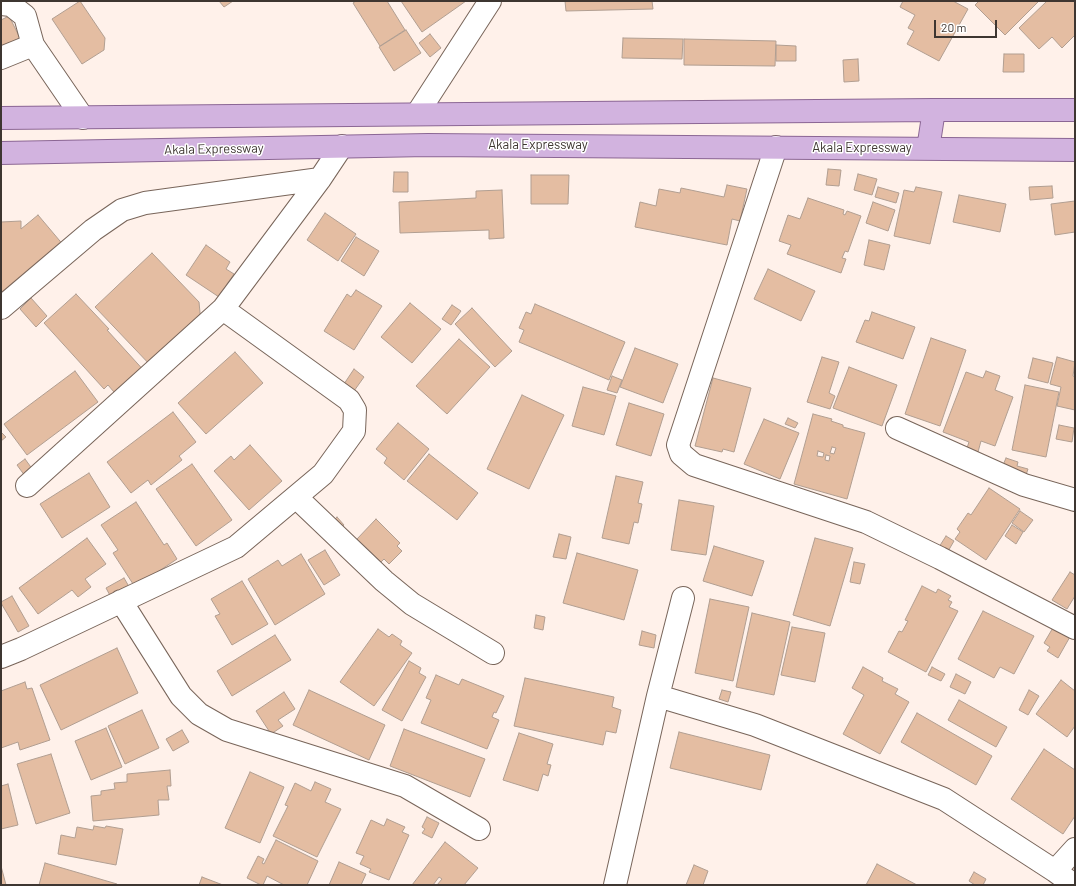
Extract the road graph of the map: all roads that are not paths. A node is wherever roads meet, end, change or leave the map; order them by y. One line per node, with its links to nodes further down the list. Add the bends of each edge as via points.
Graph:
1 (490, 1): 7 (street)
2 (1, 4): 3 (street, via 12,5 25,16)
3 (33, 45): 4 (street); 9 (street)
4 (1, 58)
5 (934, 110): 6 (main road); 7 (main road); 12 (main road)
6 (1075, 110)
7 (417, 114): 9 (main road)
8 (1, 118): 9 (main road)
9 (84, 118): 14 (main road)
10 (342, 146): 11 (main road, Akala Expressway); 14 (main road, Akala Expressway); 16 (street)
11 (776, 148): 12 (main road, Akala Expressway); 25 (street, via 678,445 682,454 694,465 866,522)
12 (928, 149): 13 (main road, Akala Expressway)
13 (1075, 150)
14 (80, 152): 15 (main road, Akala Expressway)
15 (1, 153)
16 (320, 179): 17 (street, via 145,203 122,210 93,230); 18 (street)
17 (1, 308)
18 (223, 309): 20 (street); 21 (street, via 349,400 355,410 354,431 323,474)
19 (897, 428): 22 (street, via 1024,484)
20 (27, 486)
21 (296, 497): 24 (street, via 236,547); 26 (street, via 384,581 412,604)
22 (1075, 500)
23 (683, 598): 28 (street)
24 (121, 601): 27 (street); 29 (street, via 181,696 199,714 227,730 405,786)
25 (1075, 628)
26 (493, 653)
27 (1, 657)
28 (658, 696): 31 (street, via 755,725 944,799); 32 (street)
29 (479, 829)
30 (1075, 848): 31 (street)
31 (1055, 872): 33 (street)
32 (615, 885)
33 (1074, 885)

